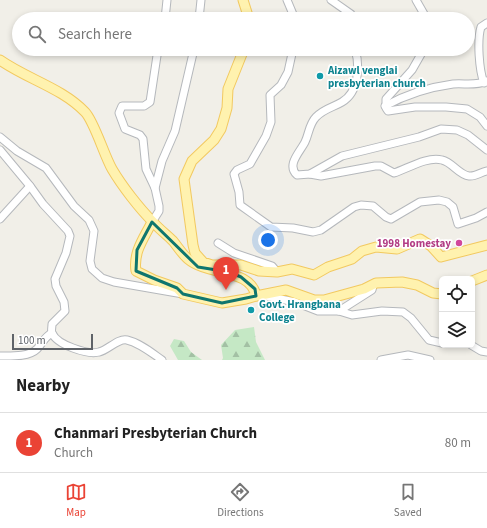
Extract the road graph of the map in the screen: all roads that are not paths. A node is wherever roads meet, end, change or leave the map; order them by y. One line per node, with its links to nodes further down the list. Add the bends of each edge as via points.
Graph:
1 (167, 0): 7 (street)
2 (201, 0): 8 (street)
3 (243, 0): 9 (main road)
4 (287, 0): 10 (street)
5 (331, 0): 11 (street)
6 (416, 0): 12 (street)
7 (166, 12)
8 (200, 12)
9 (247, 12)
10 (292, 12)
11 (348, 12)
12 (423, 12)
13 (487, 24): 14 (street, via 480,30)
14 (484, 49): 22 (street, via 481,75)
15 (157, 56): 31 (street, via 150,102 144,106 122,106 119,113 125,128 143,139 146,169)
16 (192, 56): 31 (street, via 175,131 162,161)
17 (241, 56): 37 (main road, via 228,89 227,108 221,129 214,140 192,161 184,179 195,253 204,262 212,265 241,265 258,271)
18 (291, 56): 32 (street, via 288,72 281,85 270,95 272,122 266,136 250,164 234,174 240,206 244,210 270,227 313,232 321,230 354,207 361,205 373,206 391,219 420,202 439,200 454,207 458,224)
19 (356, 56): 29 (street, via 359,68 351,92 343,102 323,110 315,117 294,159 297,175)
20 (420, 56): 23 (street, via 412,70 386,99)
21 (0, 60): 34 (main road, via 64,95 86,112 113,170)
22 (485, 82): 23 (street, via 438,87)
23 (385, 106): 24 (street, via 388,111 415,107 467,108 480,117)
24 (487, 126)
25 (0, 137): 41 (street, via 17,151 46,168 74,206 89,220 94,231 90,261 92,270 102,278 142,288)
26 (0, 150): 30 (street)
27 (487, 150): 29 (street, via 457,130 441,129 342,156)
28 (487, 171): 29 (street, via 466,176 441,159 413,164 394,173 376,166 321,176)
29 (310, 174)
30 (30, 186): 33 (street); 45 (street, via 43,204 66,227 70,236 55,278 65,311 52,324)
31 (155, 188): 34 (street, via 160,209)
32 (487, 212)
33 (0, 219)
34 (152, 222): 41 (main road, via 137,250 136,271 177,288); 43 (main road, via 198,267 241,277)
35 (218, 244): 37 (street, via 234,253 272,266)
36 (487, 245): 37 (main road, via 441,256 420,239 397,249 376,247 362,251 352,259 314,274 292,269)
37 (276, 272)
38 (487, 276): 39 (main road)
39 (475, 280)
40 (372, 285): 42 (main road, via 402,282); 43 (main road, via 324,300 314,300 286,290); 44 (street, via 372,290)
41 (183, 294): 43 (main road, via 222,303 246,300)
42 (439, 294)
43 (258, 295): 44 (street, via 295,302 318,311)
44 (339, 311): 46 (street, via 360,315 382,311 403,312 429,340)
45 (52, 333): 49 (street, via 45,337 37,350 25,355); 50 (street, via 68,346 92,354 126,340 143,347)
46 (439, 342)
47 (475, 347): 48 (street)
48 (487, 352)
49 (0, 356)
50 (162, 360)
51 (381, 360): 52 (street, via 408,354)
52 (430, 360)

